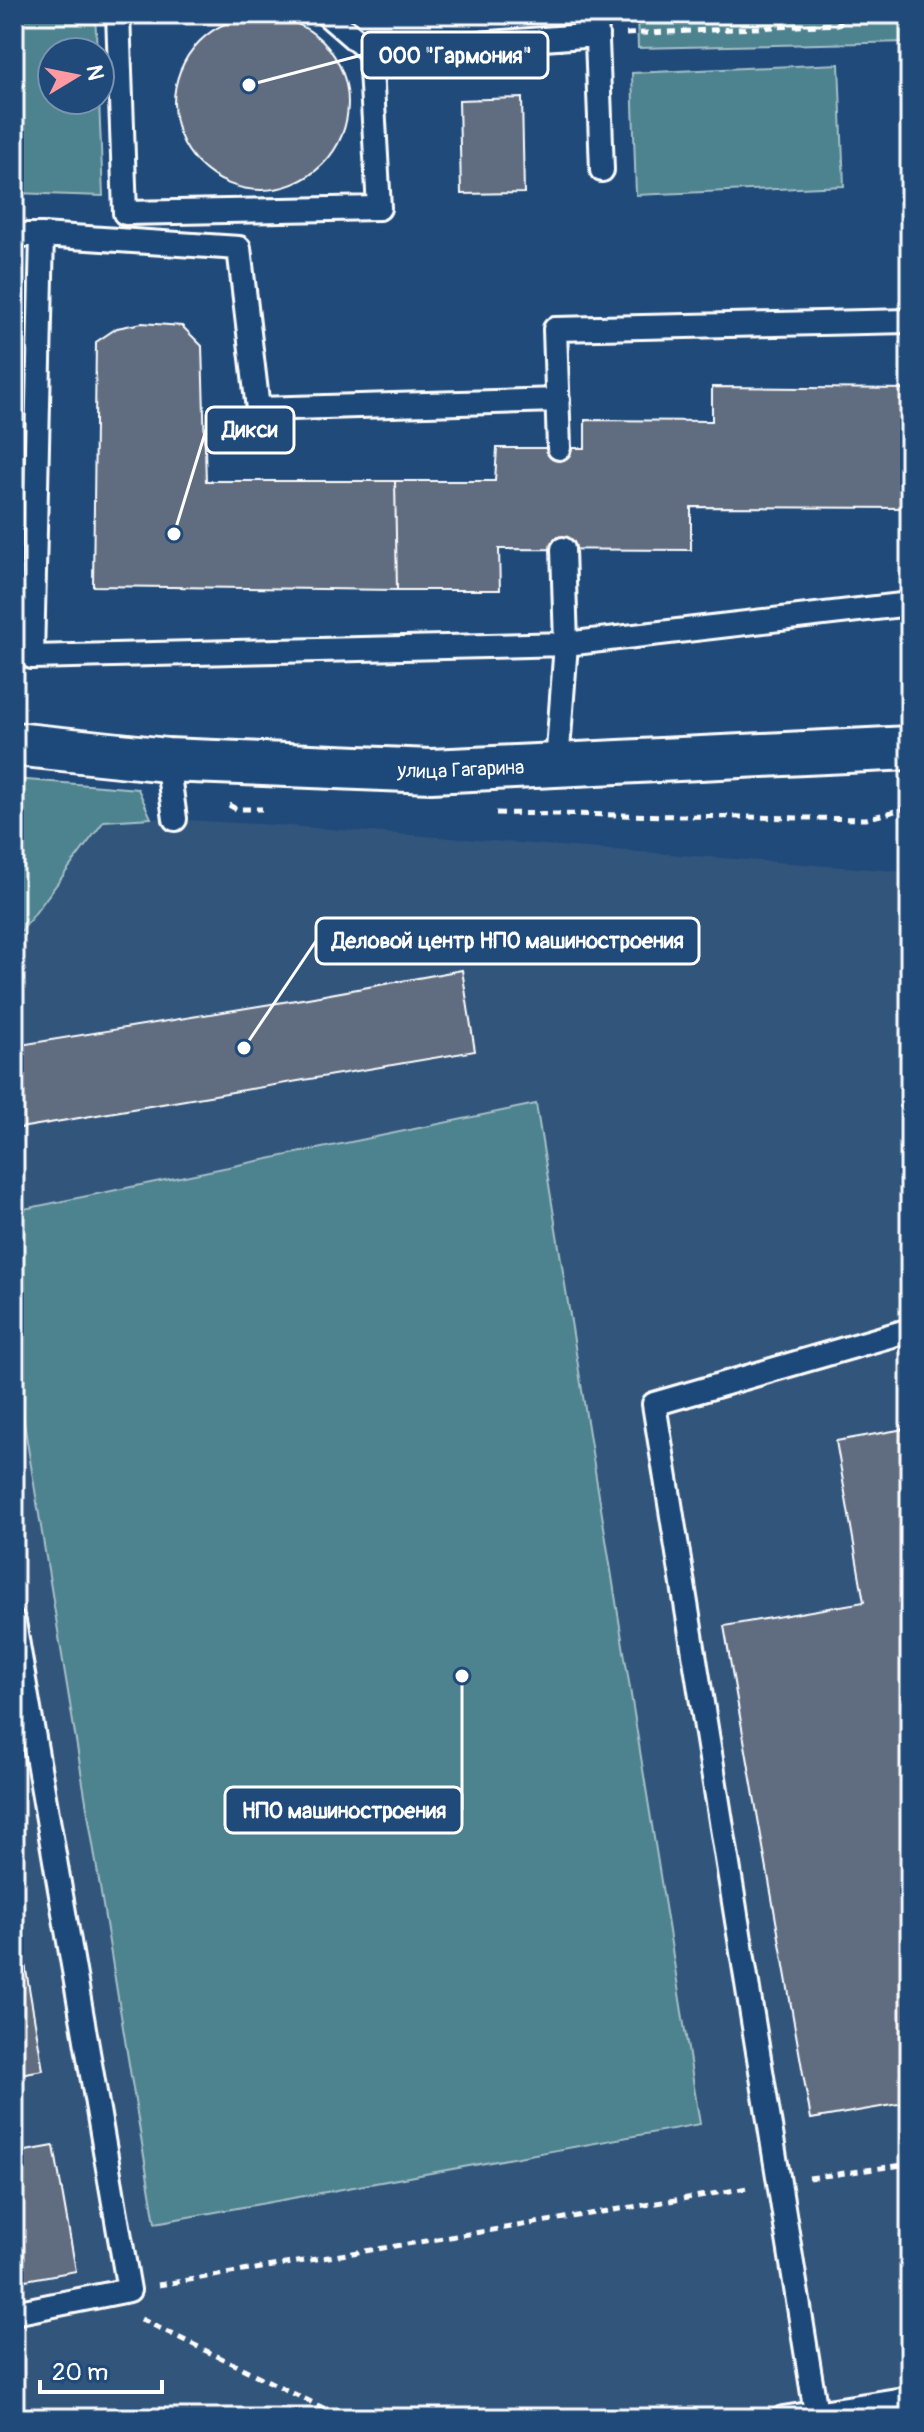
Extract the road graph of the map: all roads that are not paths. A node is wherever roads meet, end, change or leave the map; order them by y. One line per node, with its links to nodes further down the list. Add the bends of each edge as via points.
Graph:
1 (118, 14): 6 (lane, via 125,213)
2 (326, 14): 4 (lane)
3 (597, 25): 4 (lane); 5 (lane)
4 (370, 52): 6 (lane, via 379,208)
5 (602, 170)
6 (253, 211): 9 (lane)
7 (14, 235): 8 (lane)
8 (42, 235): 9 (lane); 15 (lane, via 32,657)
9 (239, 248): 11 (lane, via 258,409)
10 (910, 321): 11 (lane, via 555,329)
11 (558, 400): 12 (lane)
12 (559, 448)
13 (563, 549): 15 (lane)
14 (910, 604): 15 (lane)
15 (566, 644): 19 (lane)
16 (14, 744): 18 (street, улица Гагарина)
17 (910, 748): 19 (street, улица Гагарина)
18 (167, 760): 19 (street, улица Гагарина, via 431,771); 20 (lane)
19 (557, 764)
20 (175, 819)
21 (910, 1330): 25 (lane, via 654,1404)
22 (14, 1622): 23 (lane, via 129,2290)
23 (14, 2313)
24 (910, 2398): 25 (lane)
25 (816, 2413): 26 (lane)
26 (783, 2418)

